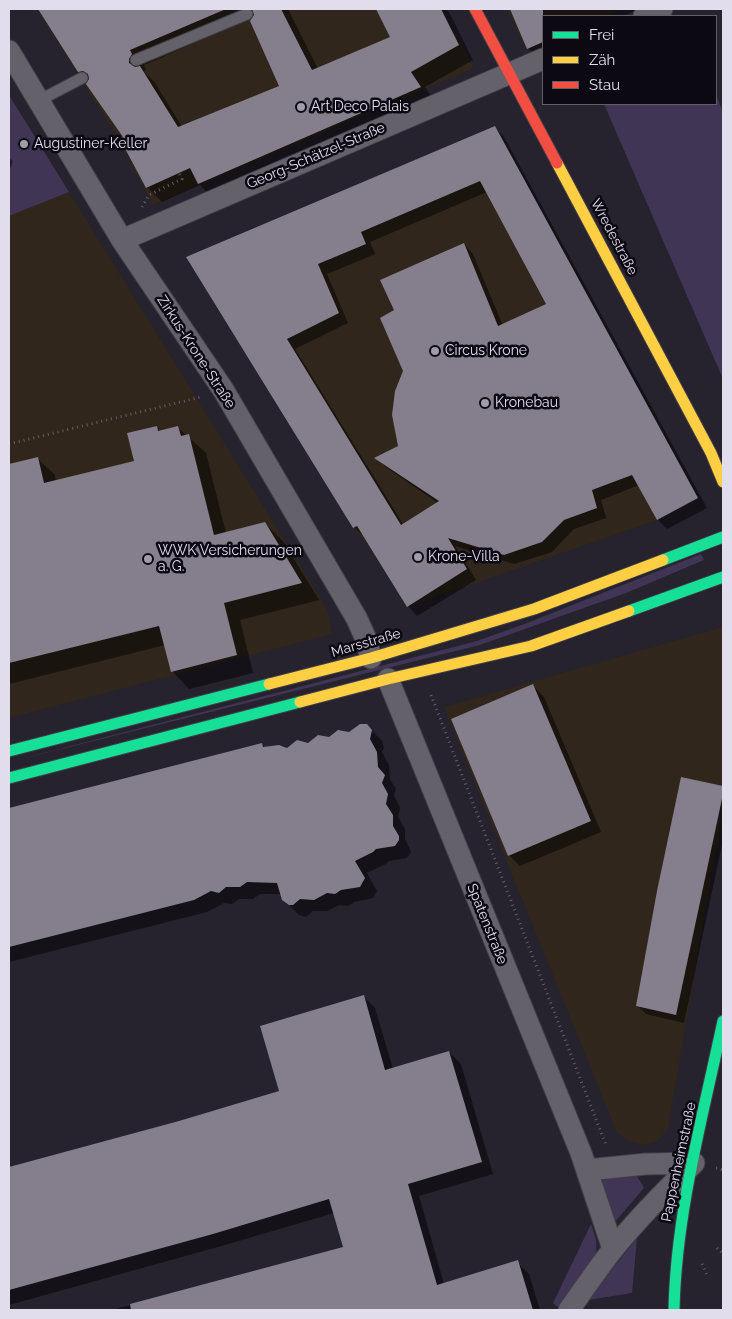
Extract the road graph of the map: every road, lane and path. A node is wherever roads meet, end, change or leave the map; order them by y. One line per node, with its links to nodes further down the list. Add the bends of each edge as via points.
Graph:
1 (475, 9): 8 (main road, Wredestraße)
2 (662, 9): 4 (street)
3 (247, 14): 7 (lane)
4 (647, 15)
5 (9, 51): 10 (street, Zirkus-Krone-Straße)
6 (542, 59): 8 (street, Georg-Schätzel-Straße)
7 (136, 60)
8 (510, 73): 13 (street, Georg-Schätzel-Straße); 16 (main road, Wredestraße)
9 (82, 78): 10 (lane)
10 (38, 101): 13 (street, Zirkus-Krone-Straße)
11 (179, 173): 12 (path, via 182,179)
12 (149, 195)
13 (122, 240): 14 (street, Zirkus-Krone-Straße)
14 (224, 391): 15 (path); 20 (street, Zirkus-Krone-Straße, via 357,619)
15 (9, 444)
16 (717, 450): 17 (main road, Wredestraße)
17 (723, 482)
18 (723, 537): 20 (main road, Marsstraße, via 534,609)
19 (723, 577): 21 (main road, via 531,646)
20 (371, 658): 23 (main road, Marsstraße)
21 (388, 679): 24 (main road); 28 (street, Spatenstraße)
22 (430, 694): 26 (path)
23 (9, 751)
24 (9, 778)
25 (723, 1022): 27 (main road, Pappenheimstraße)
26 (608, 1149)
27 (694, 1163): 28 (street); 30 (street); 33 (main road, Pappenheimstraße, via 681,1222)
28 (587, 1170): 30 (street, Spatenstraße)
29 (717, 1248): 31 (path)
30 (613, 1249): 32 (street)
31 (723, 1254)
32 (569, 1310)
33 (674, 1310)

